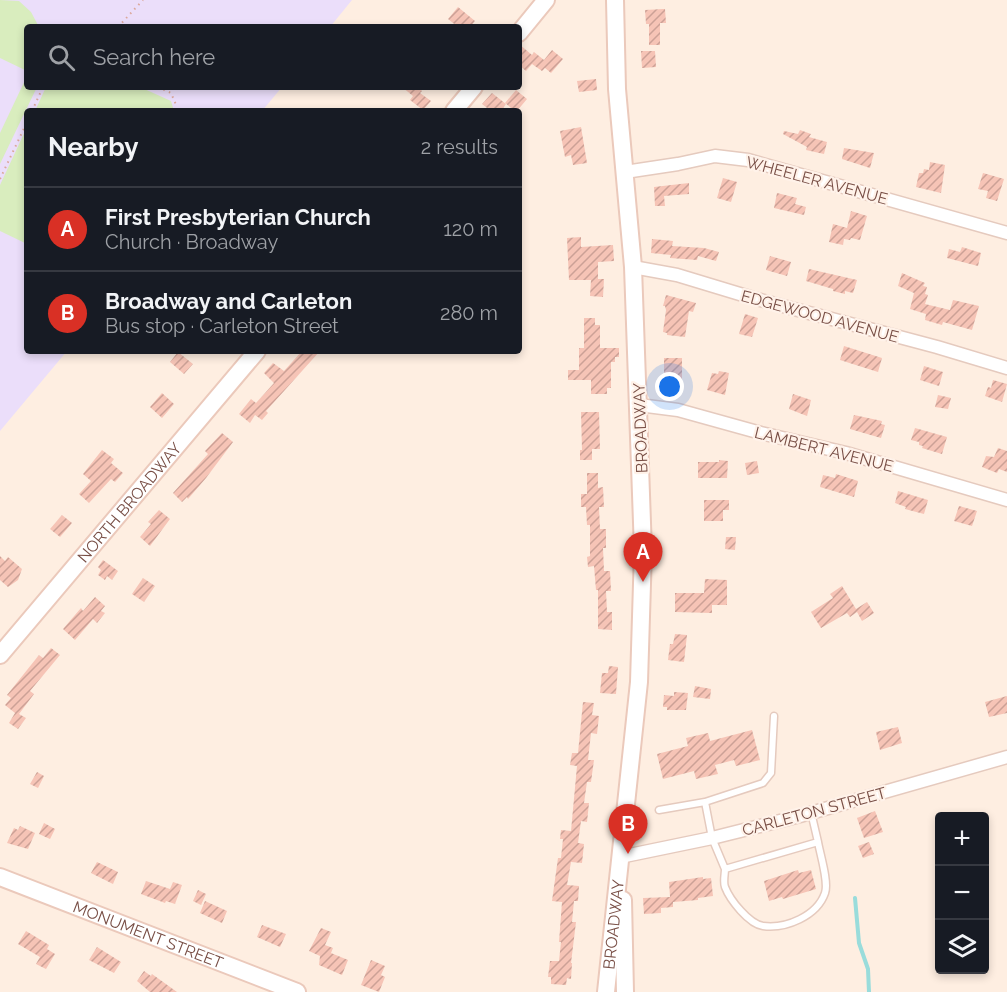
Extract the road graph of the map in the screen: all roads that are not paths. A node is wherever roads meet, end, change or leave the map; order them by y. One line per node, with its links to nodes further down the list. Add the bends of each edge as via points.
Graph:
1 (546, 0): 3 (main road)
2 (615, 0): 6 (main road, BROADWAY, via 617,89)
3 (522, 29)
4 (472, 90): 5 (main road)
5 (456, 108)
6 (625, 172): 7 (street, WHEELER AVENUE, via 716,156 748,159); 8 (main road, BROADWAY)
7 (1007, 233)
8 (633, 267): 10 (street, EDGEWOOD AVENUE, via 677,275); 11 (main road, BROADWAY)
9 (254, 354): 13 (main road, NORTH BROADWAY)
10 (1007, 368)
11 (639, 405): 12 (street, LAMBERT AVENUE, via 678,410 846,453); 21 (main road, BROADWAY, via 642,614 639,682)
12 (1007, 500)
13 (0, 655)
14 (774, 716): 16 (lane, via 771,773 764,783)
15 (1007, 757): 18 (street, CARLETON STREET)
16 (705, 802): 17 (lane); 19 (lane)
17 (658, 810)
18 (811, 812): 19 (street, CARLETON STREET); 20 (lane)
19 (712, 838): 21 (street, CARLETON STREET); 22 (lane)
20 (818, 842): 22 (lane); 22 (lane, via 826,891 819,905 784,925 761,926 741,912 724,886)
21 (620, 856): 25 (main road, BROADWAY); 26 (main road, BROADWAY)
22 (724, 869)
23 (0, 877): 24 (main road, MONUMENT STREET)
24 (297, 992)
25 (606, 992)
26 (625, 992)

